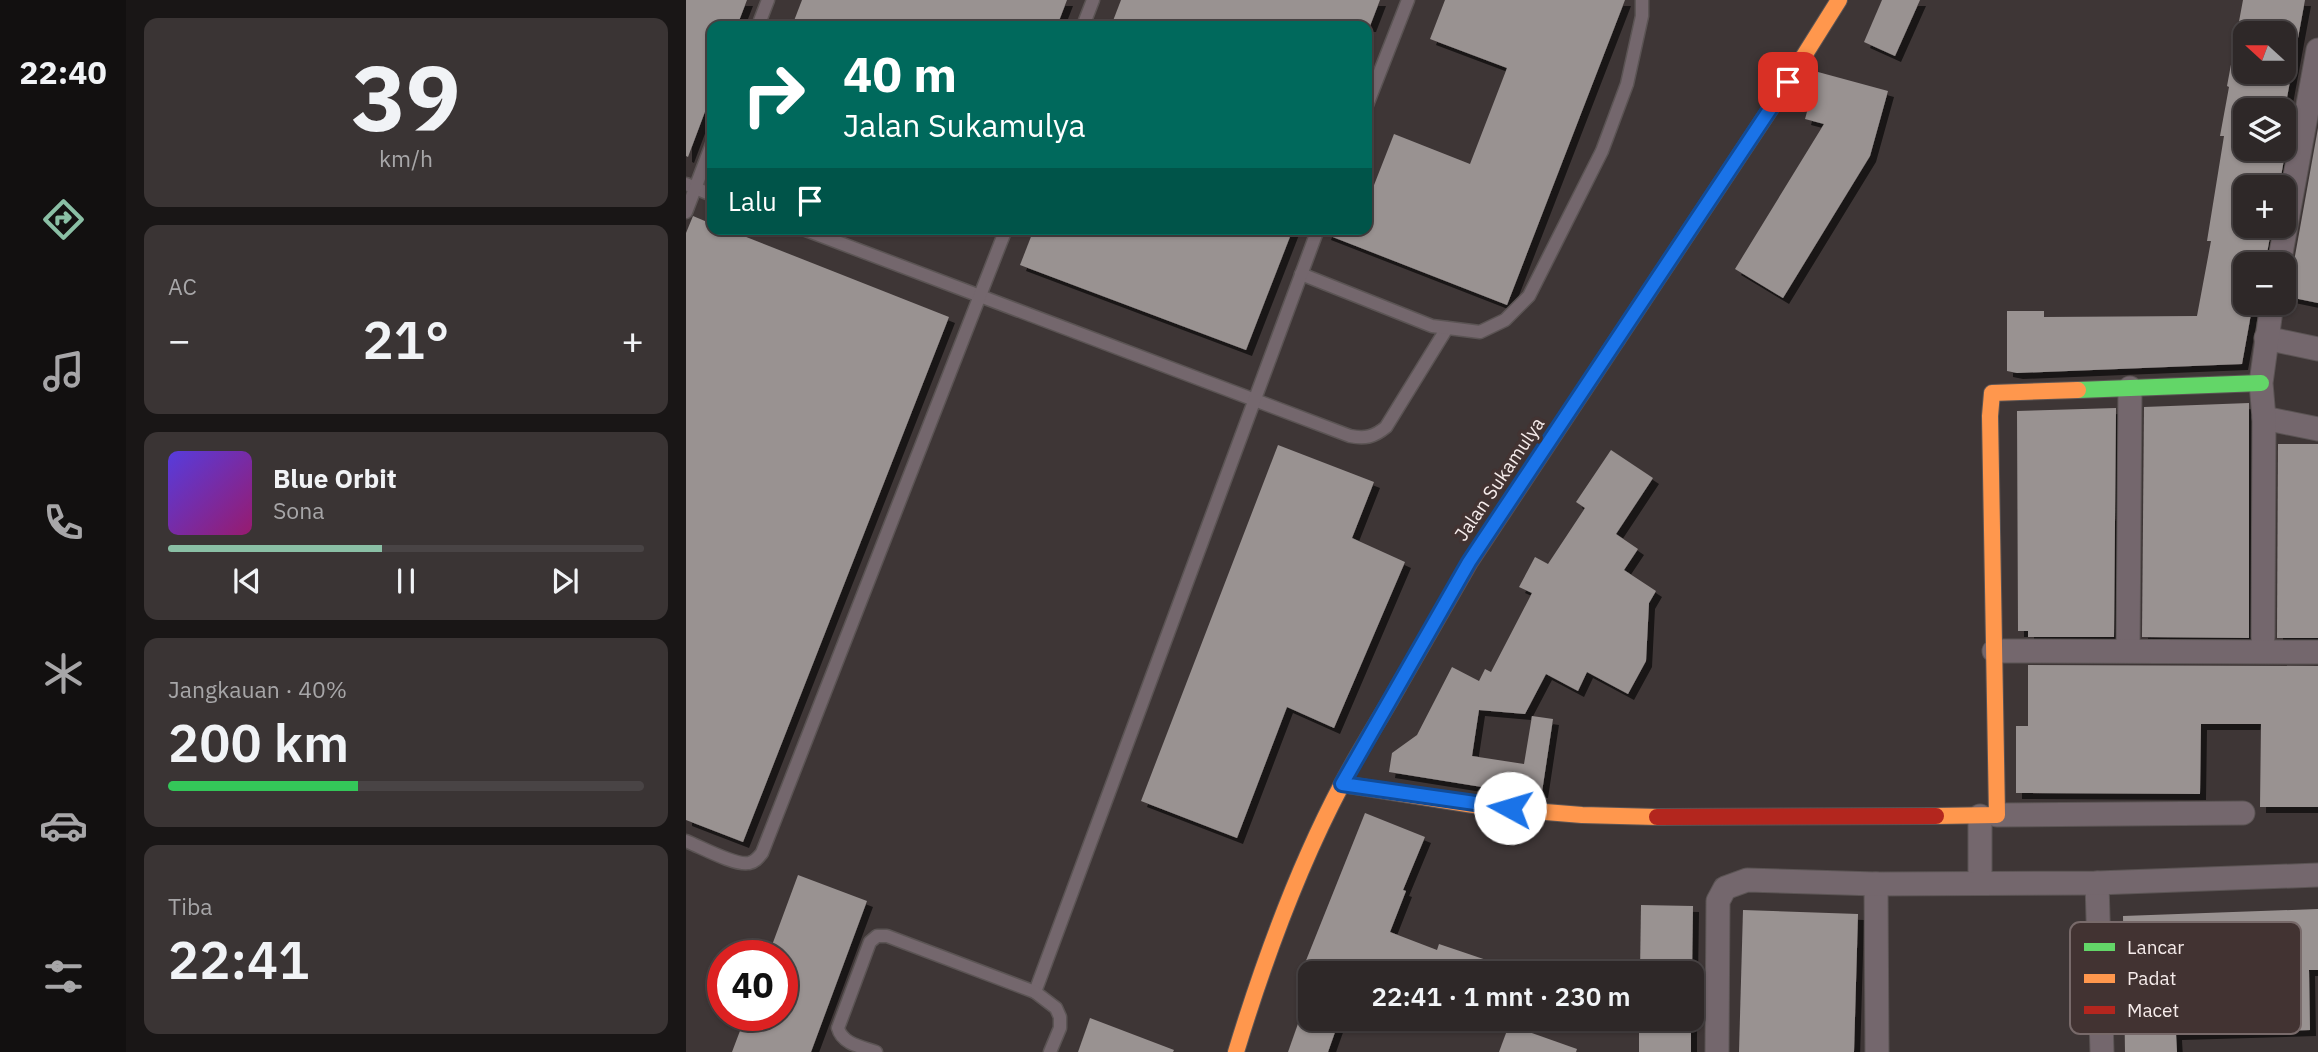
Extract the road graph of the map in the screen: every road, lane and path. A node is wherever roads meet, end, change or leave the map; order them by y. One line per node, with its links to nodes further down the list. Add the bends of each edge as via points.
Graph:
1 (768, 0): 6 (lane)
2 (1093, 0): 7 (lane)
3 (1408, 0): 9 (lane)
4 (1642, 0): 20 (lane, via 1627,84 1602,151 1529,296 1505,320 1480,332)
5 (1839, 0): 32 (street, Jalan Sukamulya, via 1469,562)
6 (760, 21)
7 (1085, 21)
8 (2318, 50): 16 (street)
9 (1372, 92)
10 (707, 154): 11 (lane)
11 (691, 186): 12 (lane)
12 (686, 212)
13 (819, 235): 18 (lane)
14 (1004, 235): 18 (lane)
15 (1316, 235): 17 (lane)
16 (2281, 252)
17 (1301, 274): 20 (lane); 25 (lane)
18 (981, 296): 25 (lane); 35 (lane, via 762,853 747,864)
19 (2270, 315): 21 (street)
20 (1447, 328): 25 (lane, via 1386,427 1376,435 1364,439 1350,436)
21 (2266, 338): 22 (street); 23 (street)
22 (2318, 349)
23 (2261, 383): 24 (street); 26 (street)
24 (2130, 388): 29 (street); 30 (street, via 1992,393)
25 (1256, 401): 41 (lane)
26 (2264, 418): 27 (street); 28 (street)
27 (2318, 429)
28 (2263, 637)
29 (2128, 650): 30 (street); 31 (street)
30 (1994, 651): 34 (street)
31 (2318, 652)
32 (1342, 784): 34 (street, via 1486,807 1582,814); 45 (street, Jalan Sukamulya, via 1293,889)
33 (2243, 813): 34 (street)
34 (1989, 816): 37 (street)
35 (686, 841)
36 (2318, 875): 38 (street)
37 (1980, 883): 38 (street); 39 (street)
38 (2097, 883): 40 (street)
39 (1876, 884): 46 (street, via 1747,880 1725,888 1718,901); 47 (street)
40 (2098, 922)
41 (1035, 992): 43 (lane, via 877,936 870,942 838,1028 846,1040); 44 (lane, via 1056,1008 1060,1017)
42 (2101, 1034): 48 (street)
43 (876, 1052)
44 (1050, 1052)
45 (1236, 1052)
46 (1717, 1052)
47 (1877, 1052)
48 (2102, 1052)

